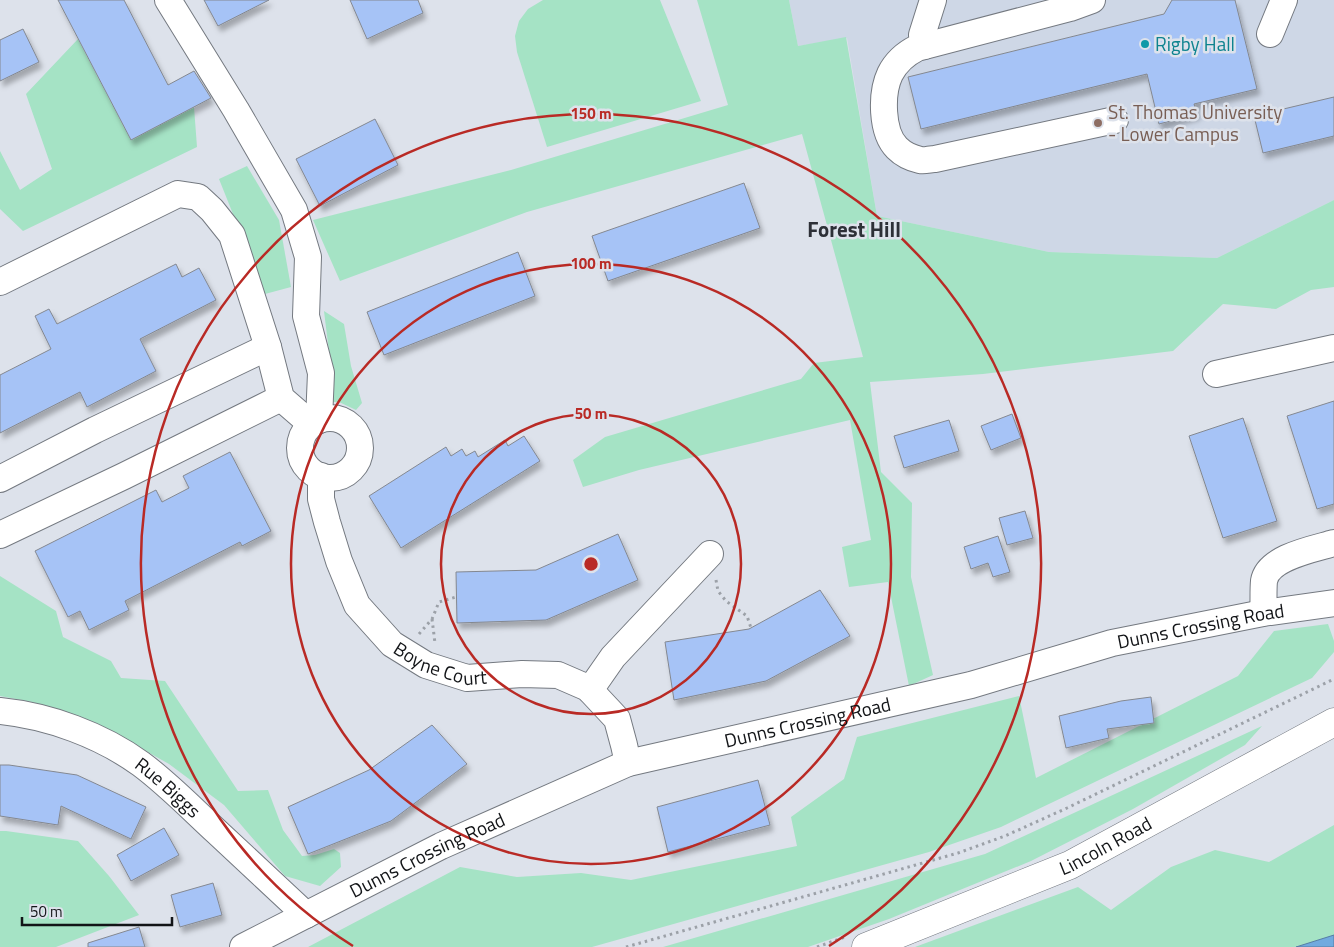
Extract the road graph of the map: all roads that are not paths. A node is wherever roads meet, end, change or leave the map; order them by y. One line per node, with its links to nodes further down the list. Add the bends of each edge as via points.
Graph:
1 (168, 0): 13 (street, via 294,210 308,257 306,316 321,373)
2 (934, 0): 6 (street, via 922,35)
3 (1092, 0): 6 (street)
4 (1284, 0): 5 (street)
5 (1270, 34)
6 (924, 46): 7 (street, via 907,53 896,64 884,94 887,132 906,156 935,159)
7 (1115, 120)
8 (0, 281): 9 (street, via 178,194 198,197 232,235)
9 (268, 347): 12 (street); 15 (street)
10 (1334, 348): 11 (street)
11 (1216, 374)
12 (281, 398): 13 (street); 16 (street)
13 (315, 422): 14 (street, via 300,440 300,451 308,469); 14 (street, via 328,418 345,422 357,436 359,445 359,455 347,472 338,477)
14 (321, 476): 21 (street, Boyne Court, via 321,499 327,522 356,605 392,644 426,664 467,678 558,675)
15 (0, 479)
16 (0, 535)
17 (1334, 543): 20 (street, via 1274,565 1264,580)
18 (710, 554): 21 (street, via 614,657)
19 (1334, 603): 20 (street, Dunns Crossing Road)
20 (1263, 613): 24 (street, Dunns Crossing Road, via 1112,643 971,685)
21 (590, 690): 24 (street, Boyne Court, via 617,718)
22 (0, 711): 25 (street, Rue Biggs, via 77,730 107,743 140,764 168,786)
23 (1334, 722): 26 (main road, Lincoln Road, via 1070,865)
24 (628, 763): 25 (street, Dunns Crossing Road, via 441,846)
25 (306, 915): 27 (street, Dunns Crossing Road)
26 (860, 940)
27 (243, 947)

